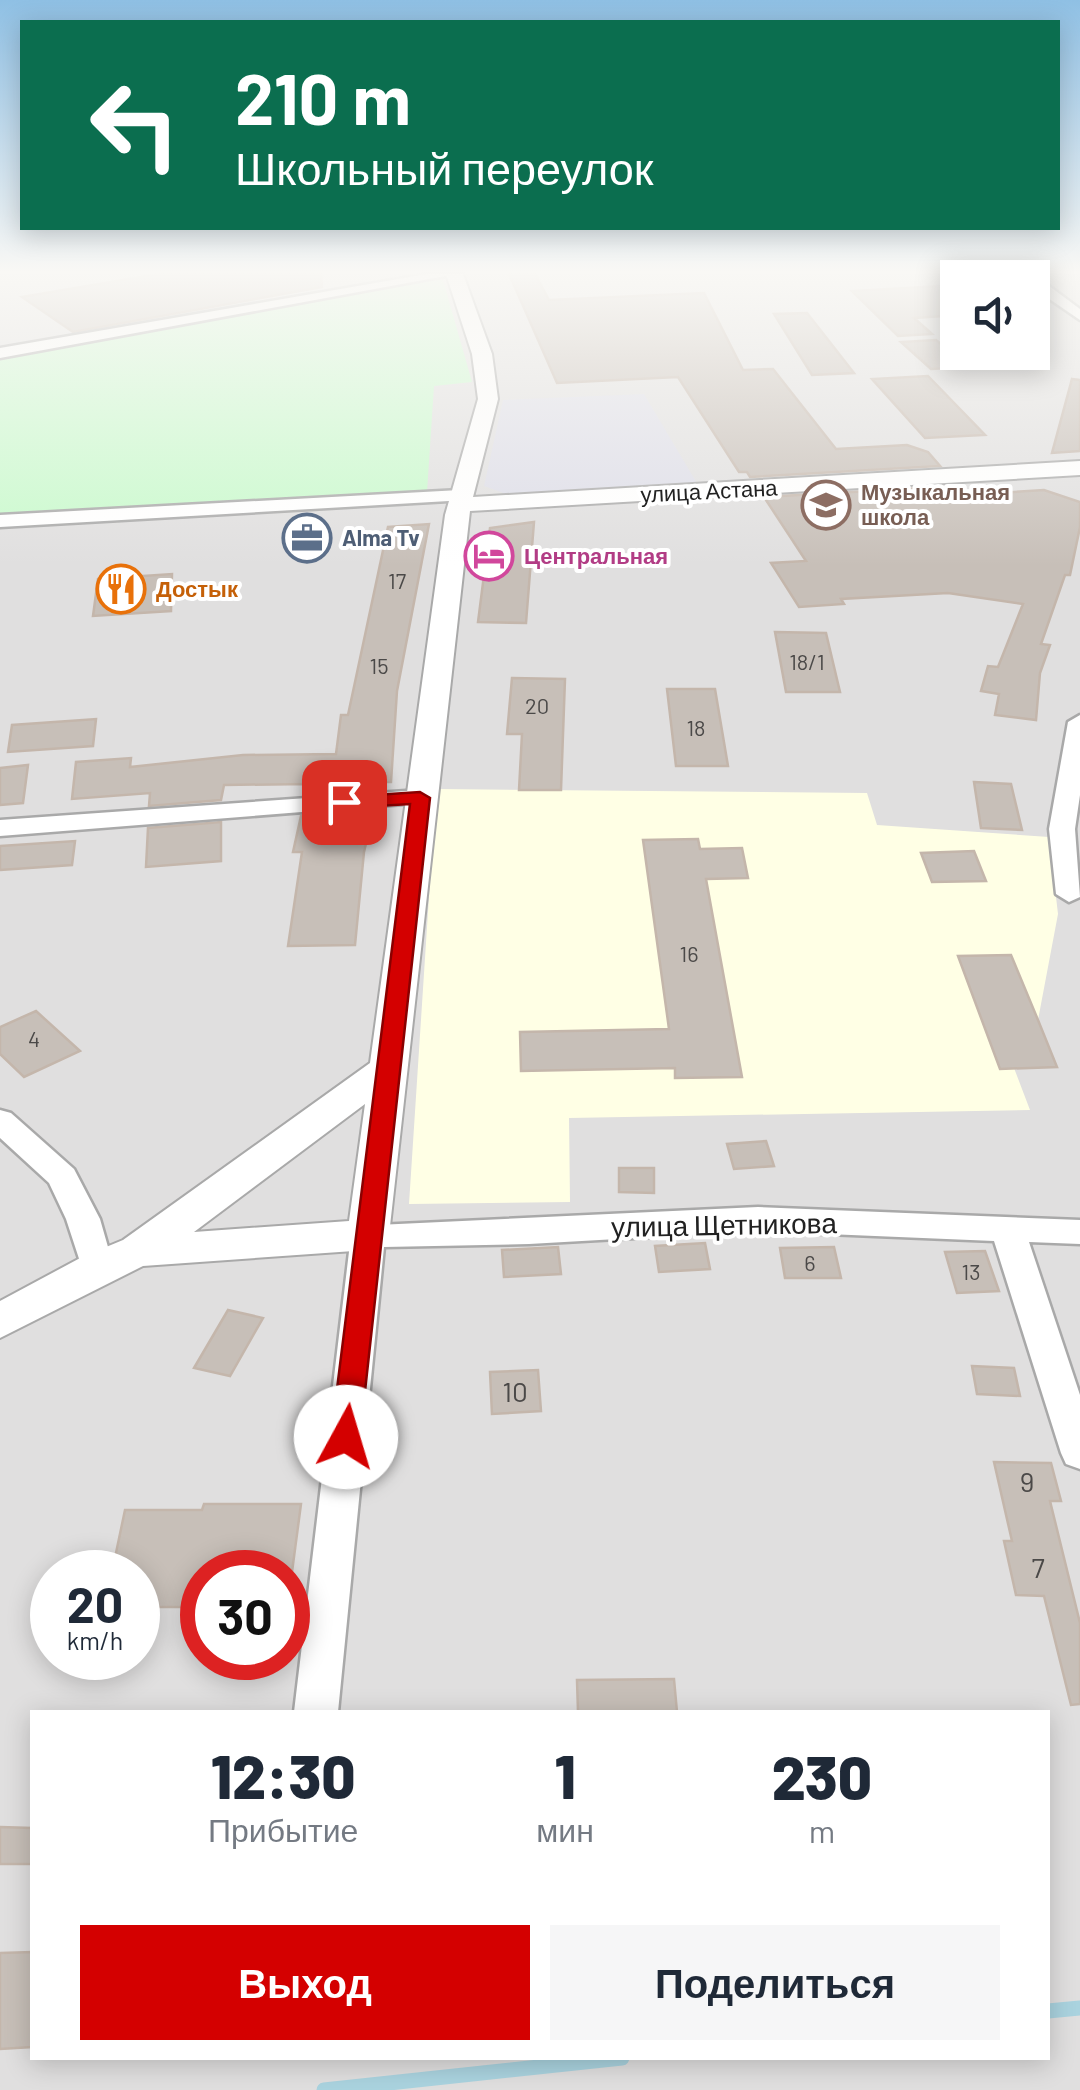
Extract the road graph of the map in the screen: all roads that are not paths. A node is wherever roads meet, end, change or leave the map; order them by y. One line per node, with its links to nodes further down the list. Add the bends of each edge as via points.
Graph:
1 (483, 372): 3 (street, via 488,399)
2 (1080, 468): 3 (street, улица Астана)
3 (459, 506): 4 (street, улица Астана); 5 (street, улица Астана); 7 (street)
4 (0, 521)
5 (0, 542)
6 (1079, 735): 9 (street, via 1062,829)
7 (420, 798): 8 (street); 10 (street)
8 (0, 828)
9 (1068, 894)
10 (386, 1068): 14 (street); 15 (street)
11 (0, 1120): 16 (street, via 62,1177)
12 (1008, 1231): 13 (street, улица Щетникова); 14 (street, улица Щетникова, via 758,1219); 18 (street)
13 (1080, 1232)
14 (368, 1234): 15 (street); 19 (street)
15 (138, 1251): 16 (street)
16 (97, 1268): 17 (street)
17 (0, 1321)
18 (1080, 1453)
19 (316, 1710)

